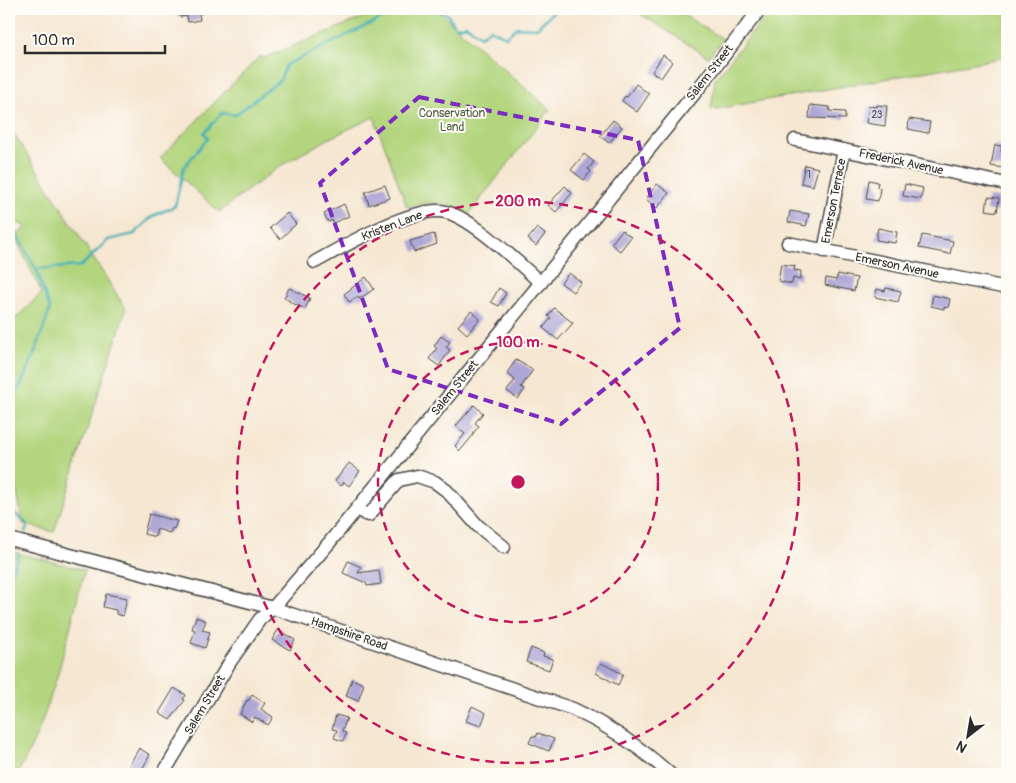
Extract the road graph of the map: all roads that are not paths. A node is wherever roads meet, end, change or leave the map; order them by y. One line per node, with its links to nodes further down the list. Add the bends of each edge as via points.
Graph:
1 (760, 9): 8 (street, Salem Street)
2 (795, 140): 3 (street, Frederick Avenue)
3 (844, 150): 4 (street, Frederick Avenue); 6 (street, Emerson Terrace)
4 (1007, 184)
5 (788, 243): 6 (street, Emerson Avenue)
6 (824, 251): 9 (street, Emerson Avenue)
7 (315, 262): 8 (street, Kristen Lane, via 379,229 438,211 470,223)
8 (541, 283): 10 (street, Salem Street)
9 (1007, 288)
10 (383, 476): 11 (street); 12 (street, Salem Street)
11 (391, 489): 12 (street, via 369,515); 14 (street, via 399,480 417,476 436,482 478,526)
12 (357, 508): 15 (street, Salem Street)
13 (9, 539): 15 (street, Hampshire Road)
14 (504, 547)
15 (273, 608): 16 (street, Salem Street, via 260,619 230,662); 17 (street, Hampshire Road, via 573,709 616,731)
16 (163, 774)
17 (670, 774)

